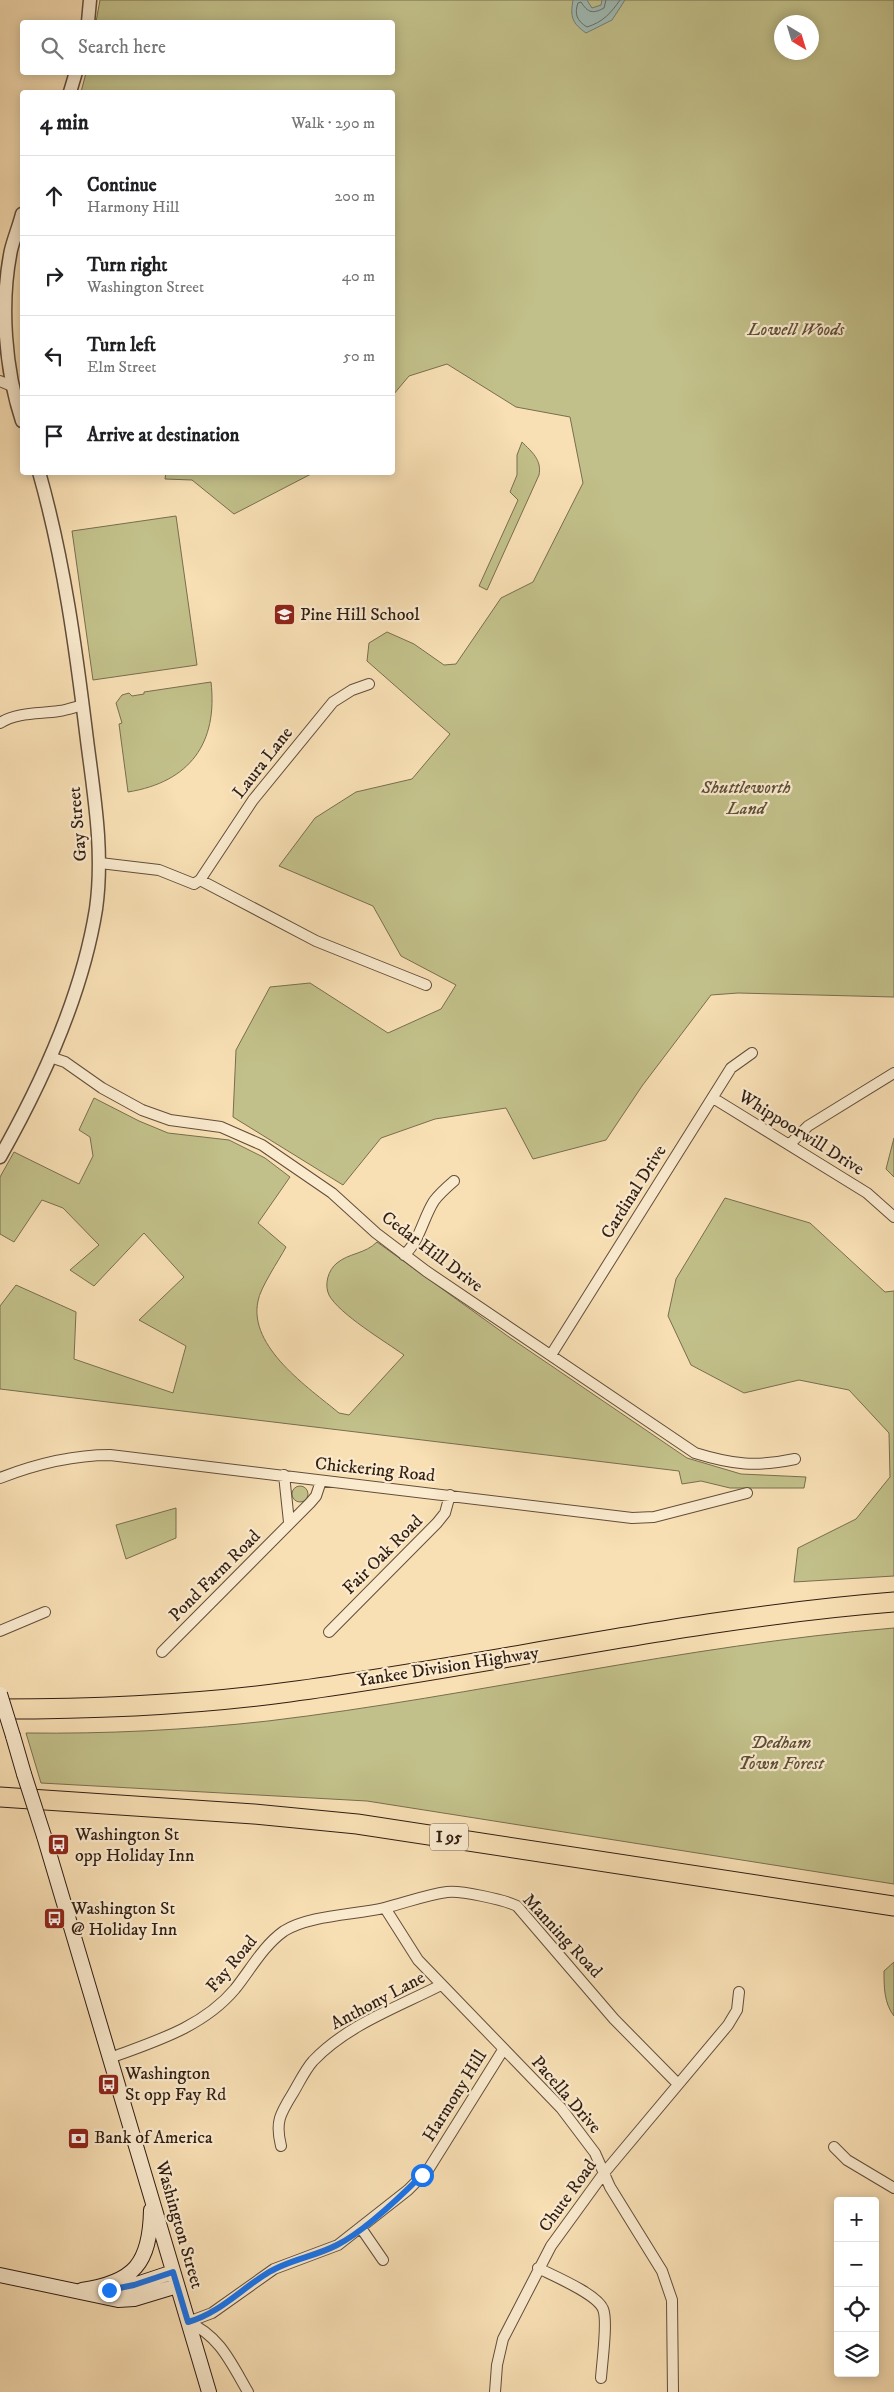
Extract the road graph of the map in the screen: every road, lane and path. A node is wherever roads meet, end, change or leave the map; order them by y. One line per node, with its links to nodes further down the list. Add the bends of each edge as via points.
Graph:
1 (90, 0): 2 (street)
2 (88, 20)
3 (75, 75): 4 (street)
4 (71, 90)
5 (20, 221): 6 (street)
6 (11, 250): 7 (street); 8 (street)
7 (0, 263)
8 (3, 314): 10 (street)
9 (0, 381): 10 (street)
10 (14, 387): 11 (street)
11 (20, 412)
12 (40, 475): 14 (street, Gay Street, via 59,554)
13 (369, 684): 17 (street, Laura Lane, via 333,702 253,800)
14 (83, 705): 15 (street, via 28,714); 16 (street, Gay Street)
15 (0, 723)
16 (100, 863): 17 (street, via 159,870 194,884); 20 (street, Gay Street, via 89,944 75,993)
17 (200, 880): 18 (street, via 316,941)
18 (426, 985)
19 (752, 1053): 22 (street, Cardinal Drive, via 731,1068)
20 (50, 1057): 24 (street, Gay Street); 27 (street, Cedar Hill Drive, via 64,1062 142,1110 170,1120 221,1127 262,1145 332,1194)
21 (894, 1073): 23 (street, via 808,1126)
22 (713, 1098): 23 (street, Whippoorwill Drive); 28 (street, Cardinal Drive)
23 (790, 1144): 26 (street, Whippoorwill Drive, via 868,1193)
24 (0, 1158)
25 (454, 1181): 27 (street, via 433,1202 414,1243)
26 (894, 1217)
27 (404, 1255): 28 (street, Cedar Hill Drive)
28 (551, 1355): 29 (street, Cedar Hill Drive, via 695,1454 745,1465)
29 (795, 1459)
30 (284, 1476): 31 (street, Chickering Road, via 92,1455 53,1461); 32 (street, Chickering Road); 35 (street)
31 (0, 1478)
32 (321, 1481): 34 (street, Chickering Road); 35 (street, Pond Farm Road, via 316,1496)
33 (747, 1492): 34 (street, Chickering Road, via 654,1517 632,1518)
34 (450, 1495): 39 (street, Fair Oak Road, via 445,1513 437,1523)
35 (289, 1522): 40 (street, Pond Farm Road)
36 (894, 1602): 42 (highway, Yankee Division Highway, via 718,1623 264,1695 144,1706)
37 (45, 1612): 38 (street)
38 (0, 1631)
39 (329, 1632)
40 (162, 1652)
41 (0, 1694): 51 (main road, Washington Street, bridge)
42 (0, 1709)
43 (0, 1797): 44 (highway, I 95)
44 (51, 1800): 45 (highway); 46 (highway, I 95, via 348,1823)
45 (0, 1811)
46 (894, 1906)
47 (384, 1908): 48 (street, Pacella Drive, via 418,1960); 51 (street, Fay Road, via 309,1922 286,1930 253,1963 235,1989 199,2022); 52 (street, Manning Road, via 449,1892 508,1901 517,1906 614,2018)
48 (441, 1985): 50 (street, Pacella Drive); 53 (street, Anthony Lane, via 356,2028 312,2062 280,2115 277,2129)
49 (739, 1992): 52 (street, Chute Road, via 736,2010 728,2025)
50 (503, 2050): 55 (street, Pacella Drive, via 561,2108 595,2153); 58 (street, Harmony Hill, via 428,2170)
51 (110, 2058): 57 (main road, Washington Street)
52 (678, 2084): 55 (street, Chute Road)
53 (281, 2146)
54 (834, 2147): 56 (street, via 847,2160)
55 (604, 2173): 60 (street, Chute Road); 70 (street, Pacella Drive, via 665,2278 672,2300)
56 (894, 2188)
57 (152, 2194): 61 (main road, Washington Street); 64 (main road, via 149,2241 131,2273 116,2282)
58 (361, 2228): 59 (street); 65 (street, Harmony Hill, via 338,2245 274,2269 212,2313)
59 (383, 2260)
60 (538, 2268): 66 (street, via 595,2298 602,2307); 69 (street, Chute Road, via 503,2339)
61 (173, 2272): 63 (main road, Washington Street); 64 (main road, via 118,2289)
62 (0, 2276): 64 (main road)
63 (177, 2286): 64 (main road, via 134,2299 118,2300); 65 (main road, Washington Street)
64 (76, 2290)
65 (188, 2322): 67 (main road, Washington Street); 68 (street, via 216,2340)
66 (601, 2378)
67 (209, 2392)
68 (248, 2392)
69 (495, 2392)
70 (673, 2392)

